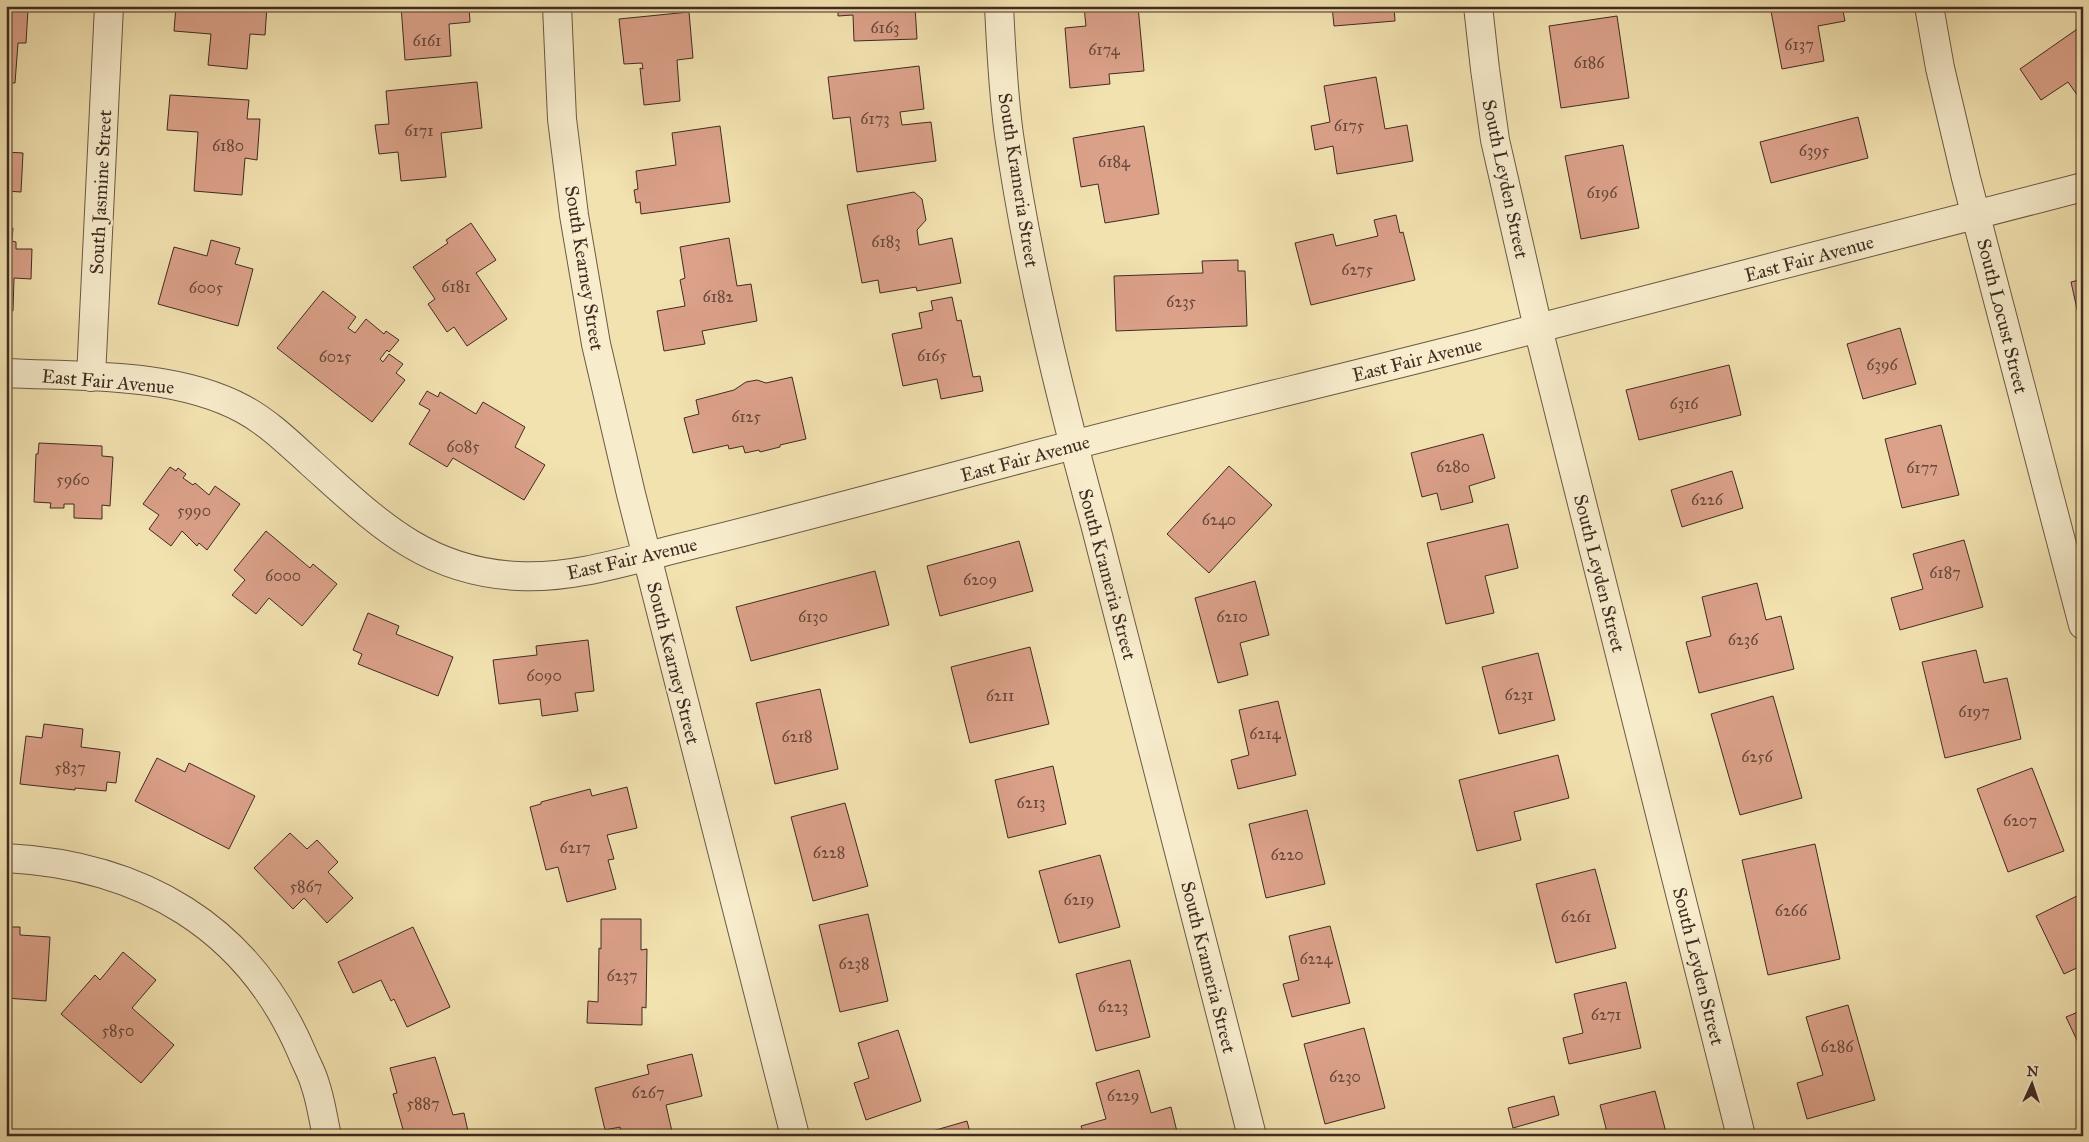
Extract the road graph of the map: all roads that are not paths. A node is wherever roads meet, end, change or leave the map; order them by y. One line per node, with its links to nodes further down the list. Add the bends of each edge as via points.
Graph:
1 (110, 6): 10 (street, South Jasmine Street)
2 (557, 6): 12 (street, South Kearney Street, via 562,119 574,215 596,344)
3 (998, 6): 11 (street, South Krameria Street, via 1009,133 1020,204 1037,294)
4 (1478, 6): 8 (street, South Leyden Street, via 1484,70 1496,140)
5 (1929, 6): 7 (street, South Locust Street, via 1940,68)
6 (2083, 187): 7 (street, East Fair Avenue)
7 (1977, 214): 8 (street, East Fair Avenue); 13 (street, South Locust Street)
8 (1538, 328): 11 (street, East Fair Avenue); 18 (street, South Leyden Street)
9 (6, 373): 10 (street, East Fair Avenue)
10 (91, 377): 12 (street, East Fair Avenue, via 149,380 188,388 217,396 247,411 277,432 374,520 426,553 454,564 482,572 553,576)
11 (1073, 444): 12 (street, East Fair Avenue); 17 (street, South Krameria Street)
12 (647, 556): 16 (street, South Kearney Street)
13 (2083, 625)
14 (6, 858): 15 (street, via 68,864 109,875 150,891 217,934 272,993 292,1029 315,1084)
15 (327, 1136)
16 (794, 1136)
17 (1252, 1136)
18 (1741, 1136)

